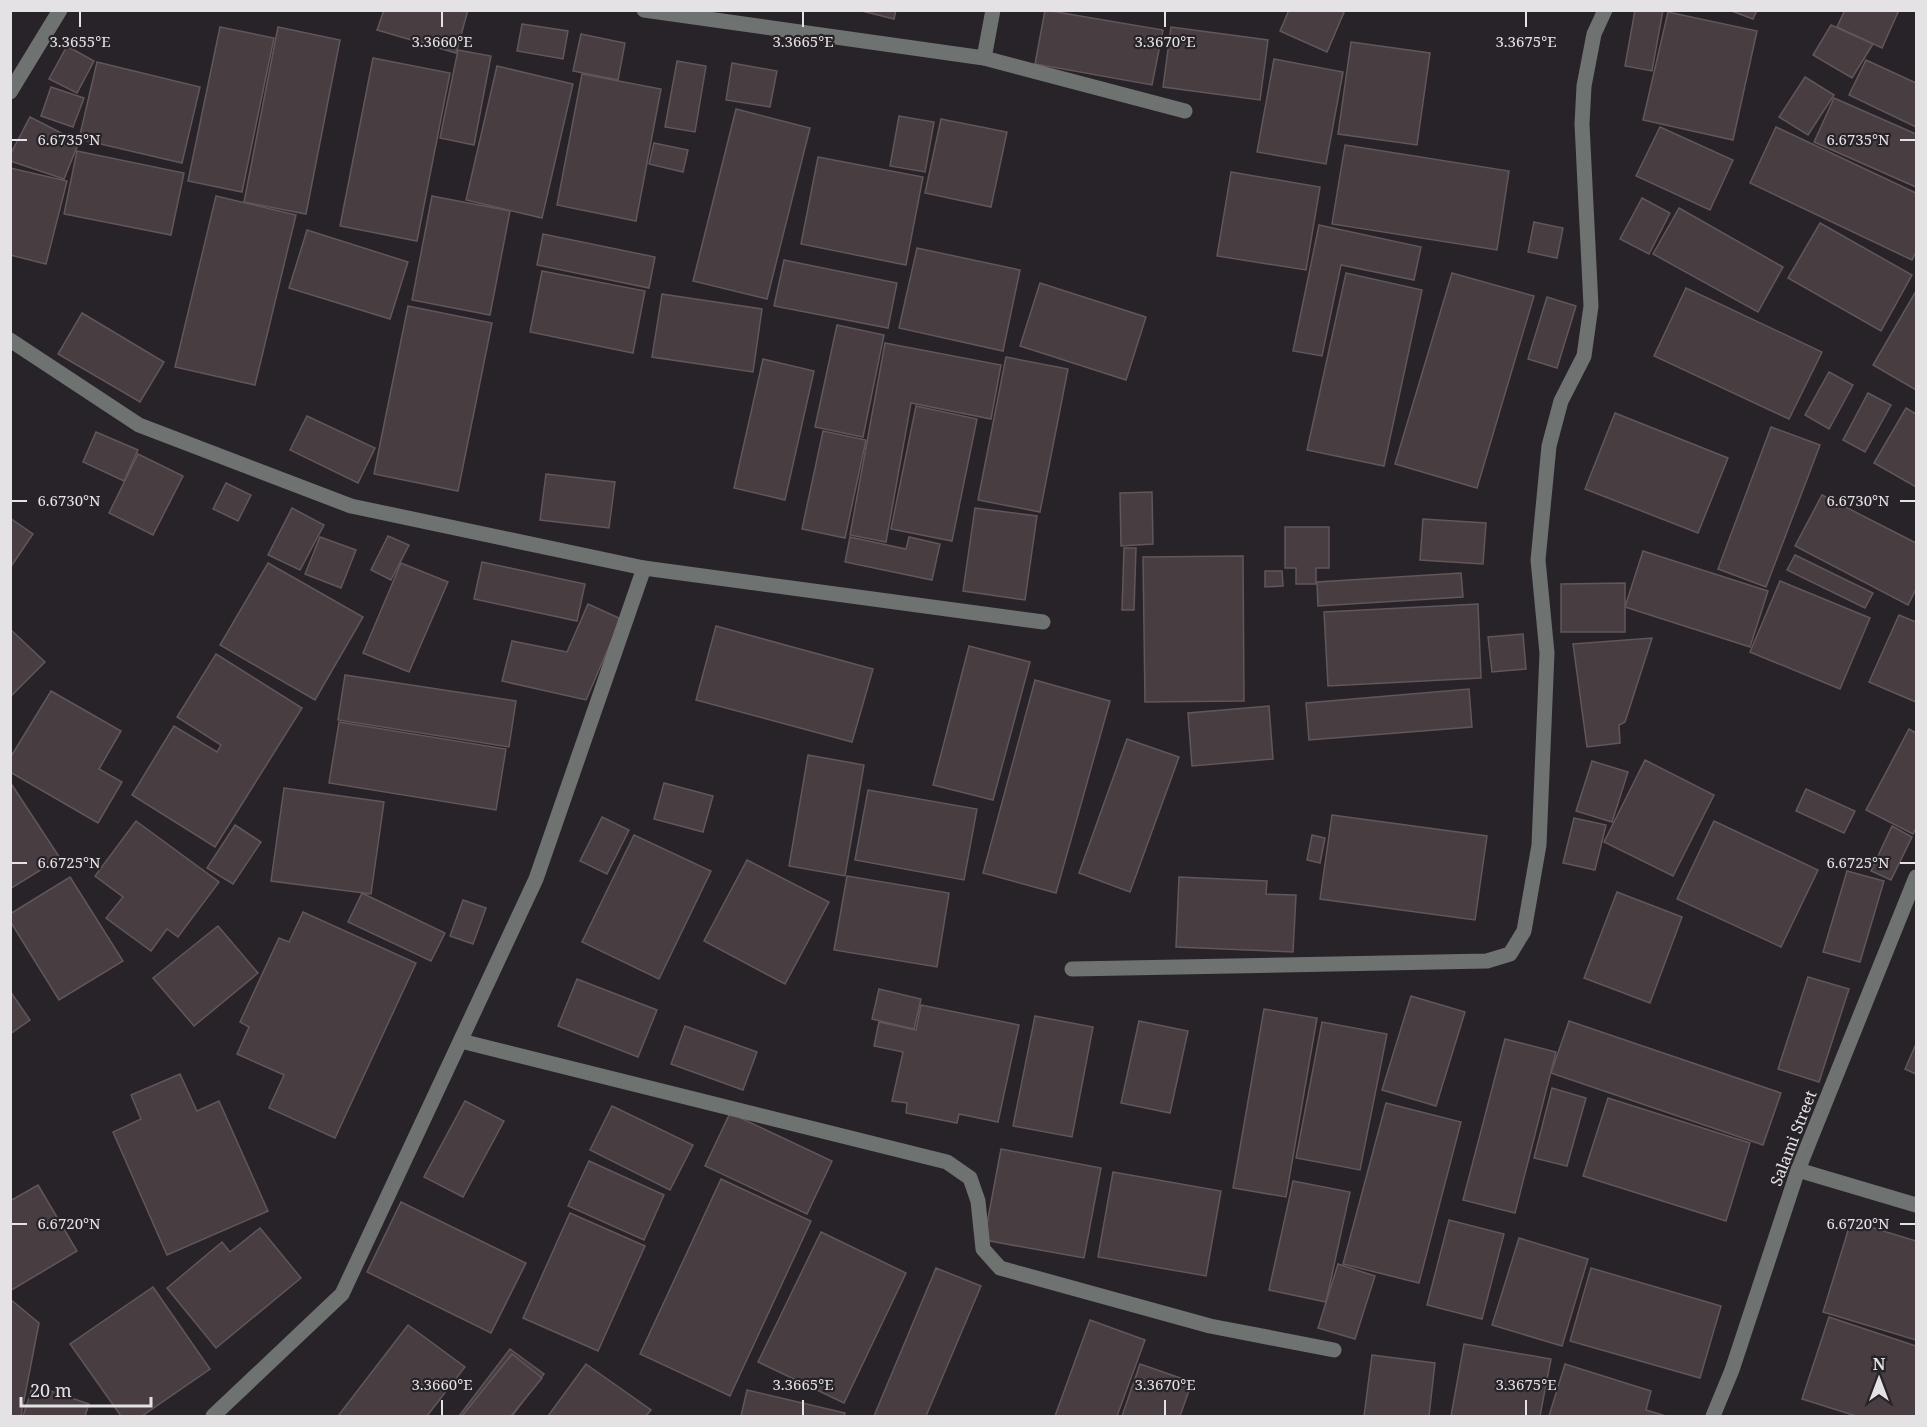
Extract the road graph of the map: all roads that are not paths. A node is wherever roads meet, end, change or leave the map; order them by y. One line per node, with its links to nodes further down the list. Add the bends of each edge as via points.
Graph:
1 (60, 10): 6 (street)
2 (644, 10): 5 (street)
3 (993, 10): 5 (street)
4 (1605, 10): 12 (street, via 1594,34 1584,86 1582,124 1591,306 1584,356 1561,400 1549,446 1538,560 1546,676 1539,845 1524,931 1510,954 1486,961)
5 (984, 58): 7 (street)
6 (10, 92)
7 (1185, 111)
8 (10, 340): 9 (street, via 139,425 351,506)
9 (644, 568): 10 (street); 13 (street, via 536,879)
10 (1043, 622)
11 (1917, 877): 14 (street, Salami Street)
12 (1072, 969)
13 (461, 1041): 16 (street, via 947,1162 970,1178 978,1201 983,1250 1000,1268 1210,1326); 17 (street, via 342,1294)
14 (1798, 1170): 15 (street); 18 (street, Salami Street)
15 (1917, 1205)
16 (1334, 1350)
17 (213, 1416)
18 (1713, 1416)

